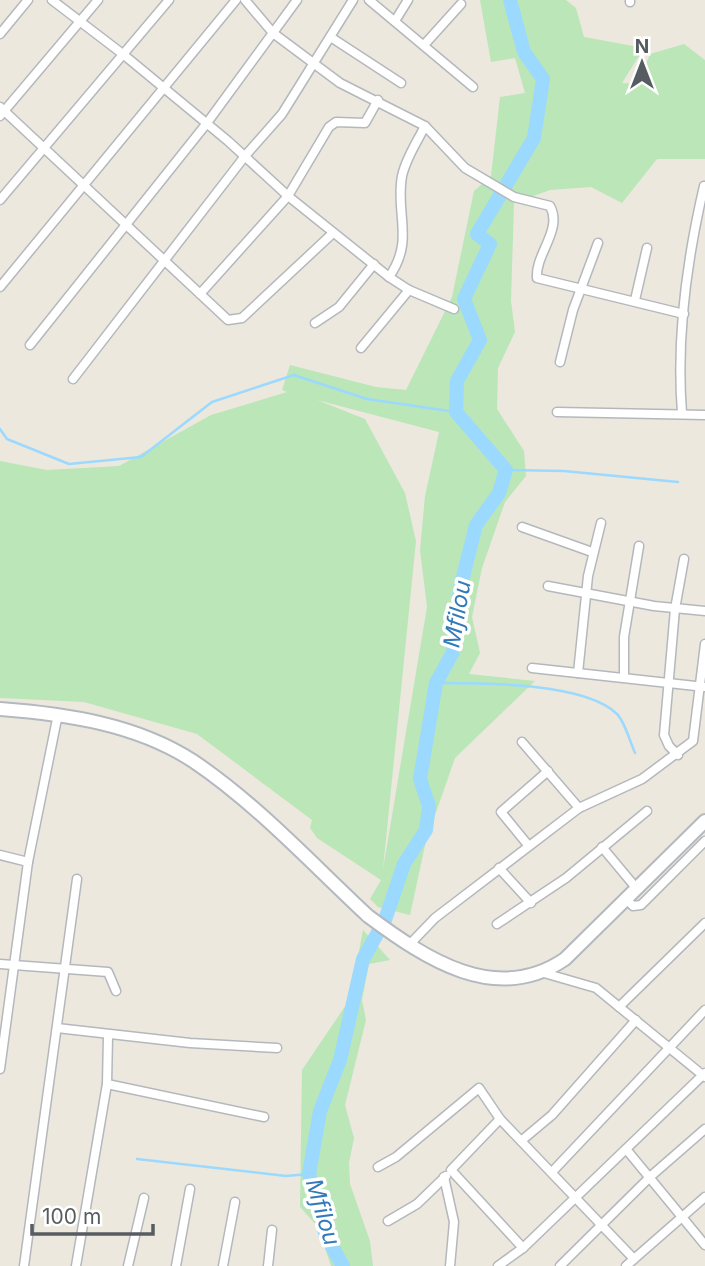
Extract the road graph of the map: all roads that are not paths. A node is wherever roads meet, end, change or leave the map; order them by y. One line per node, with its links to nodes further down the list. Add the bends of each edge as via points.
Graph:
1 (28, 0): 15 (street)
2 (52, 0): 12 (street)
3 (98, 0): 12 (street)
4 (169, 0): 18 (street)
5 (236, 0): 21 (street)
6 (245, 0): 14 (street)
7 (297, 0): 14 (street)
8 (354, 0): 16 (street)
9 (369, 0): 13 (street)
10 (408, 0): 13 (street)
11 (461, 4): 17 (street)
12 (80, 21): 18 (street); 24 (street)
13 (395, 21): 17 (street)
14 (273, 33): 19 (street); 25 (street)
15 (0, 34)
16 (332, 38): 19 (street); 20 (street)
17 (424, 45): 22 (street)
18 (124, 55): 21 (street); 27 (street)
19 (316, 64): 23 (street, via 340,83); 28 (street, via 282,114)
20 (401, 83)
21 (163, 87): 25 (street); 29 (street)
22 (473, 87)
23 (378, 100): 26 (street); 31 (street, via 365,122 335,122 329,127)
24 (1, 112): 27 (street)
25 (207, 123): 28 (street); 33 (street)
26 (425, 126): 39 (street, via 402,177 403,253); 41 (street, via 465,169 514,197 543,203 554,213 537,278)
27 (44, 148): 29 (street); 32 (street)
28 (244, 156): 31 (street); 37 (street)
29 (84, 185): 33 (street); 40 (street)
30 (704, 186): 46 (street)
31 (288, 196): 34 (street); 43 (street)
32 (0, 200)
33 (127, 226): 37 (street); 48 (street)
34 (333, 233): 38 (street); 43 (street, via 242,318 228,320)
35 (598, 243): 41 (street)
36 (647, 248): 44 (street)
37 (165, 261): 43 (street); 51 (street)
38 (374, 264): 39 (street); 47 (street, via 339,307)
39 (390, 277): 42 (street)
40 (0, 287)
41 (582, 289): 44 (street); 50 (street)
42 (409, 290): 45 (street); 49 (street)
43 (200, 294)
44 (635, 300): 46 (street)
45 (454, 309)
46 (684, 314): 53 (street)
47 (316, 323)
48 (30, 345)
49 (361, 348)
50 (561, 362)
51 (73, 379)
52 (557, 412): 53 (street)
53 (682, 413): 54 (street)
54 (705, 415)
55 (601, 523): 58 (street)
56 (522, 527): 58 (street)
57 (639, 546): 62 (street)
58 (592, 552): 61 (street)
59 (684, 559): 63 (street)
60 (548, 586): 61 (street)
61 (586, 593): 62 (street); 67 (street)
62 (630, 602): 63 (street); 68 (street)
63 (675, 609): 64 (street); 69 (street)
64 (705, 611)
65 (705, 644): 70 (street)
66 (532, 668): 67 (street)
67 (578, 673): 68 (street)
68 (624, 677): 69 (street)
69 (666, 682): 70 (street); 74 (street, via 665,741)
70 (702, 687): 74 (street, via 695,735)
71 (0, 709): 72 (street)
72 (58, 714): 84 (street); 94 (street, via 131,732 192,761 233,792 368,916)
73 (522, 742): 75 (street)
74 (678, 755): 76 (street, via 642,779)
75 (548, 771): 76 (street); 80 (street, via 501,812)
76 (579, 808): 80 (street)
77 (647, 811): 81 (street)
78 (705, 821): 82 (street)
79 (705, 841): 85 (street)
80 (528, 845): 86 (street)
81 (602, 847): 88 (street); 91 (street)
82 (673, 854): 85 (street); 88 (street)
83 (0, 855): 84 (street)
84 (28, 862): 96 (street)
85 (681, 865): 89 (street)
86 (499, 868): 91 (street); 94 (street, via 435,918)
87 (77, 879): 97 (street)
88 (639, 886): 89 (street); 90 (street)
89 (653, 894): 90 (street, via 637,907)
90 (626, 900): 98 (street, via 586,942)
91 (531, 903): 93 (street)
92 (705, 923): 100 (street)
93 (497, 924)
94 (410, 944): 98 (street, via 444,965 486,978 506,981)
95 (0, 964): 96 (street)
96 (14, 965): 97 (street); 107 (street)
97 (65, 970): 99 (street, via 108,971); 103 (street)
98 (544, 973): 100 (street, via 596,988)
99 (116, 991)
100 (619, 1007): 102 (street)
101 (705, 1010): 106 (street)
102 (636, 1020): 106 (street); 113 (street, via 552,1115)
103 (57, 1028): 104 (street); 132 (street)
104 (108, 1036): 105 (street); 109 (street)
105 (277, 1048)
106 (669, 1048): 108 (street); 117 (street)
107 (0, 1069)
108 (704, 1075): 114 (street)
109 (107, 1084): 110 (street); 133 (street)
110 (264, 1117)
111 (500, 1119): 113 (street); 115 (street, via 479,1088); 116 (street)
112 (705, 1129): 119 (street)
113 (521, 1141): 117 (street)
114 (626, 1149): 119 (street); 121 (street)
115 (378, 1167)
116 (451, 1170): 118 (street); 130 (street)
117 (552, 1172): 121 (street)
118 (444, 1177): 126 (street, via 417,1204); 138 (street, via 454,1222)
119 (651, 1177): 125 (street); 127 (street)
120 (190, 1189): 135 (street)
121 (576, 1197): 127 (street); 130 (street)
122 (705, 1197): 125 (street)
123 (144, 1198): 134 (street)
124 (235, 1202): 136 (street)
125 (683, 1216): 129 (street); 131 (street)
126 (388, 1221)
127 (603, 1225): 131 (street); 140 (street)
128 (272, 1230): 137 (street)
129 (705, 1245)
130 (523, 1248): 139 (street)
131 (635, 1259): 141 (street)
132 (24, 1266)
133 (76, 1266)
134 (128, 1266)
135 (176, 1266)
136 (223, 1266)
137 (268, 1266)
138 (450, 1266)
139 (498, 1266)
140 (560, 1266)
141 (626, 1266)

